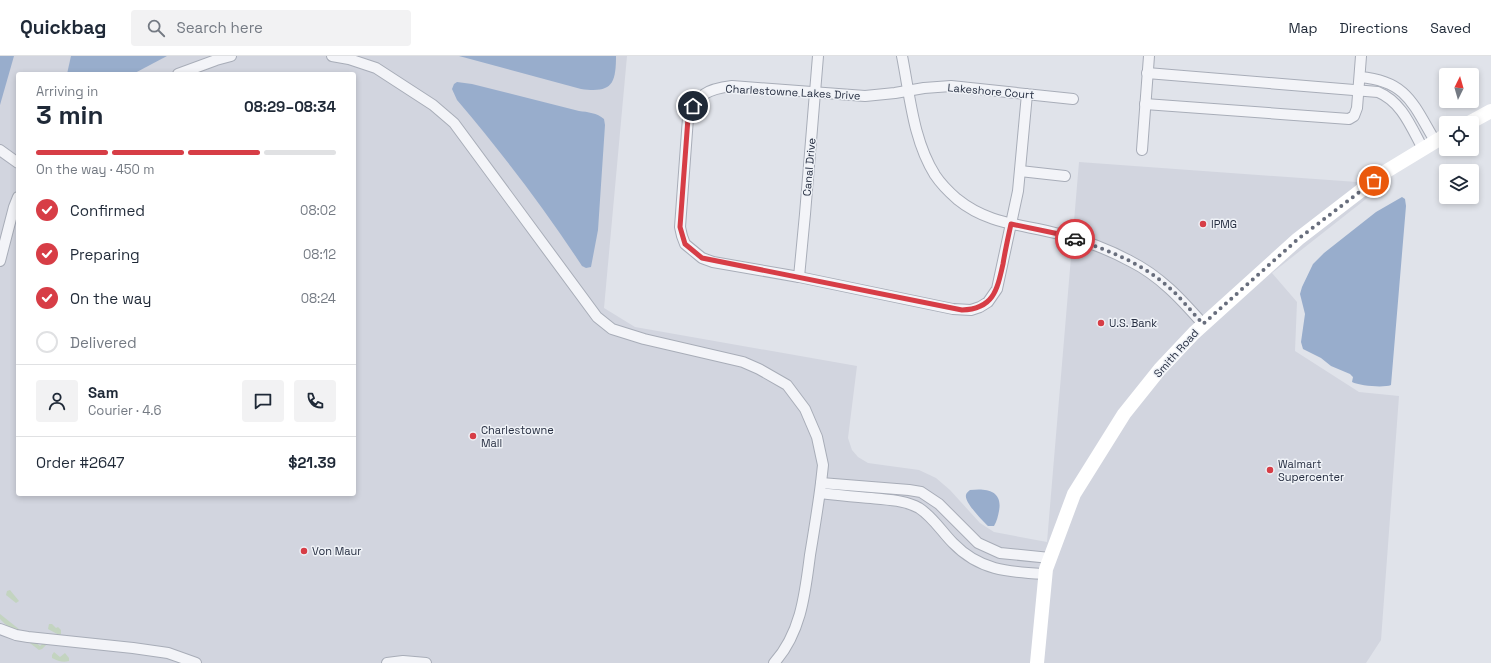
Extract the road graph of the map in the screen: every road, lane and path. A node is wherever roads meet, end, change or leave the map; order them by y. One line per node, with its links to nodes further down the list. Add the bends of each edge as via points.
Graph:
1 (231, 56): 7 (street)
2 (332, 56): 33 (street, via 376,68 433,105 454,123 597,317 612,329 743,362 787,385 805,410 817,437 823,465)
3 (818, 56): 13 (street, Canal Drive)
4 (902, 56): 12 (street)
5 (1149, 56): 8 (street)
6 (1361, 56): 9 (street)
7 (183, 72)
8 (1147, 73): 11 (street); 17 (street)
9 (1360, 76): 10 (street); 11 (street)
10 (1395, 86): 15 (street); 20 (street, via 1403,92)
11 (1359, 90): 15 (street, via 1378,92); 17 (street, via 1356,112 1349,119)
12 (909, 91): 13 (street, Charlestowne Lakes Drive, via 865,96); 14 (street, Lakeshore Court, via 951,86); 29 (street, via 913,118 923,152 935,176 951,194 979,214)
13 (815, 92): 31 (street, Canal Drive); 31 (street, Charlestowne Lakes Drive, via 732,86 715,88 702,95 688,118 680,219 685,244 707,260)
14 (1027, 94): 16 (street, Lakeshore Court); 26 (street, Charlestowne Lakes Drive)
15 (1388, 97): 22 (street, via 1401,110)
16 (1073, 99)
17 (1145, 104): 24 (street)
18 (1491, 111): 19 (street)
19 (1479, 118)
20 (1439, 137)
21 (1439, 139): 22 (street, Smith Road)
22 (1423, 149): 32 (street, Smith Road, via 1385,172 1298,239)
23 (0, 150): 25 (street)
24 (1142, 150)
25 (16, 162)
26 (1020, 171): 27 (street); 29 (street, Charlestowne Lakes Drive)
27 (1065, 176)
28 (16, 202): 30 (street)
29 (1011, 224): 31 (street, Charlestowne Lakes Drive, via 997,289 988,302 971,310 953,309); 32 (street, via 1059,234 1130,260 1174,292)
30 (0, 260)
31 (798, 277)
32 (1203, 324): 35 (street, Smith Road, via 1160,369 1113,430 1074,494)
33 (821, 482): 34 (street); 35 (street, via 921,492 939,504 978,543 1000,553)
34 (820, 493): 36 (street, via 901,502 918,508 930,517 954,544 983,565 1004,571); 41 (street, via 804,600 791,640)
35 (1050, 558): 36 (street, Smith Road)
36 (1046, 574): 42 (street, Smith Road)
37 (0, 629): 38 (street, via 28,638 168,653)
38 (196, 663)
39 (387, 663): 40 (street)
40 (426, 663)
41 (774, 663)
42 (1037, 663)

